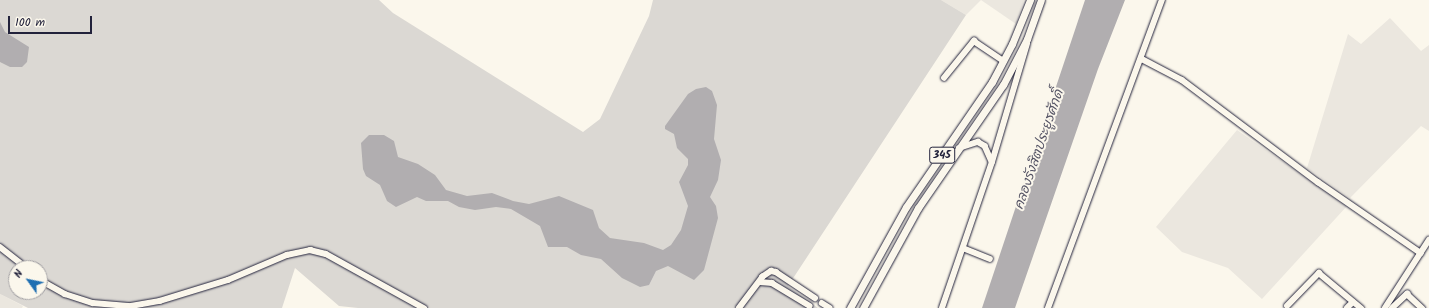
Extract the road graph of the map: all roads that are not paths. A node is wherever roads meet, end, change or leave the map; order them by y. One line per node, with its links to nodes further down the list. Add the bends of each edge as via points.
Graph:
1 (1030, 0): 6 (main road, 345)
2 (1041, 0): 4 (main road, 345)
3 (1162, 0): 5 (street)
4 (1034, 22): 8 (main road, 345, via 1003,85); 9 (street)
5 (1142, 59): 13 (street, via 1182,80 1318,182); 29 (street)
6 (1004, 61): 7 (street, via 974,41); 26 (main road, 345, via 980,101 903,213)
7 (944, 78)
8 (959, 148): 9 (street, via 978,142 985,146); 27 (main road, 345, via 905,229)
9 (992, 162): 12 (street)
10 (1429, 240): 13 (street)
11 (0, 247): 15 (street)
12 (963, 248): 14 (street); 28 (street)
13 (1421, 253): 32 (street)
14 (990, 259)
15 (17, 260)
16 (760, 282): 18 (street, via 766,274 776,272); 21 (street, via 772,283); 24 (street)
17 (48, 284): 23 (street, via 65,294 93,303 131,306 228,280 287,255 310,250 326,254)
18 (815, 298)
19 (1353, 302): 22 (street, via 1319,273); 30 (street); 31 (street)
20 (822, 303): 25 (street)
21 (810, 306)
22 (1287, 306)
23 (424, 308)
24 (739, 308)
25 (830, 308)
26 (850, 308)
27 (863, 308)
28 (942, 308)
29 (1048, 308)
30 (1347, 308)
31 (1361, 308)
32 (1384, 308)
33 (1392, 308): 34 (street, via 1407,294)
34 (1422, 308)

